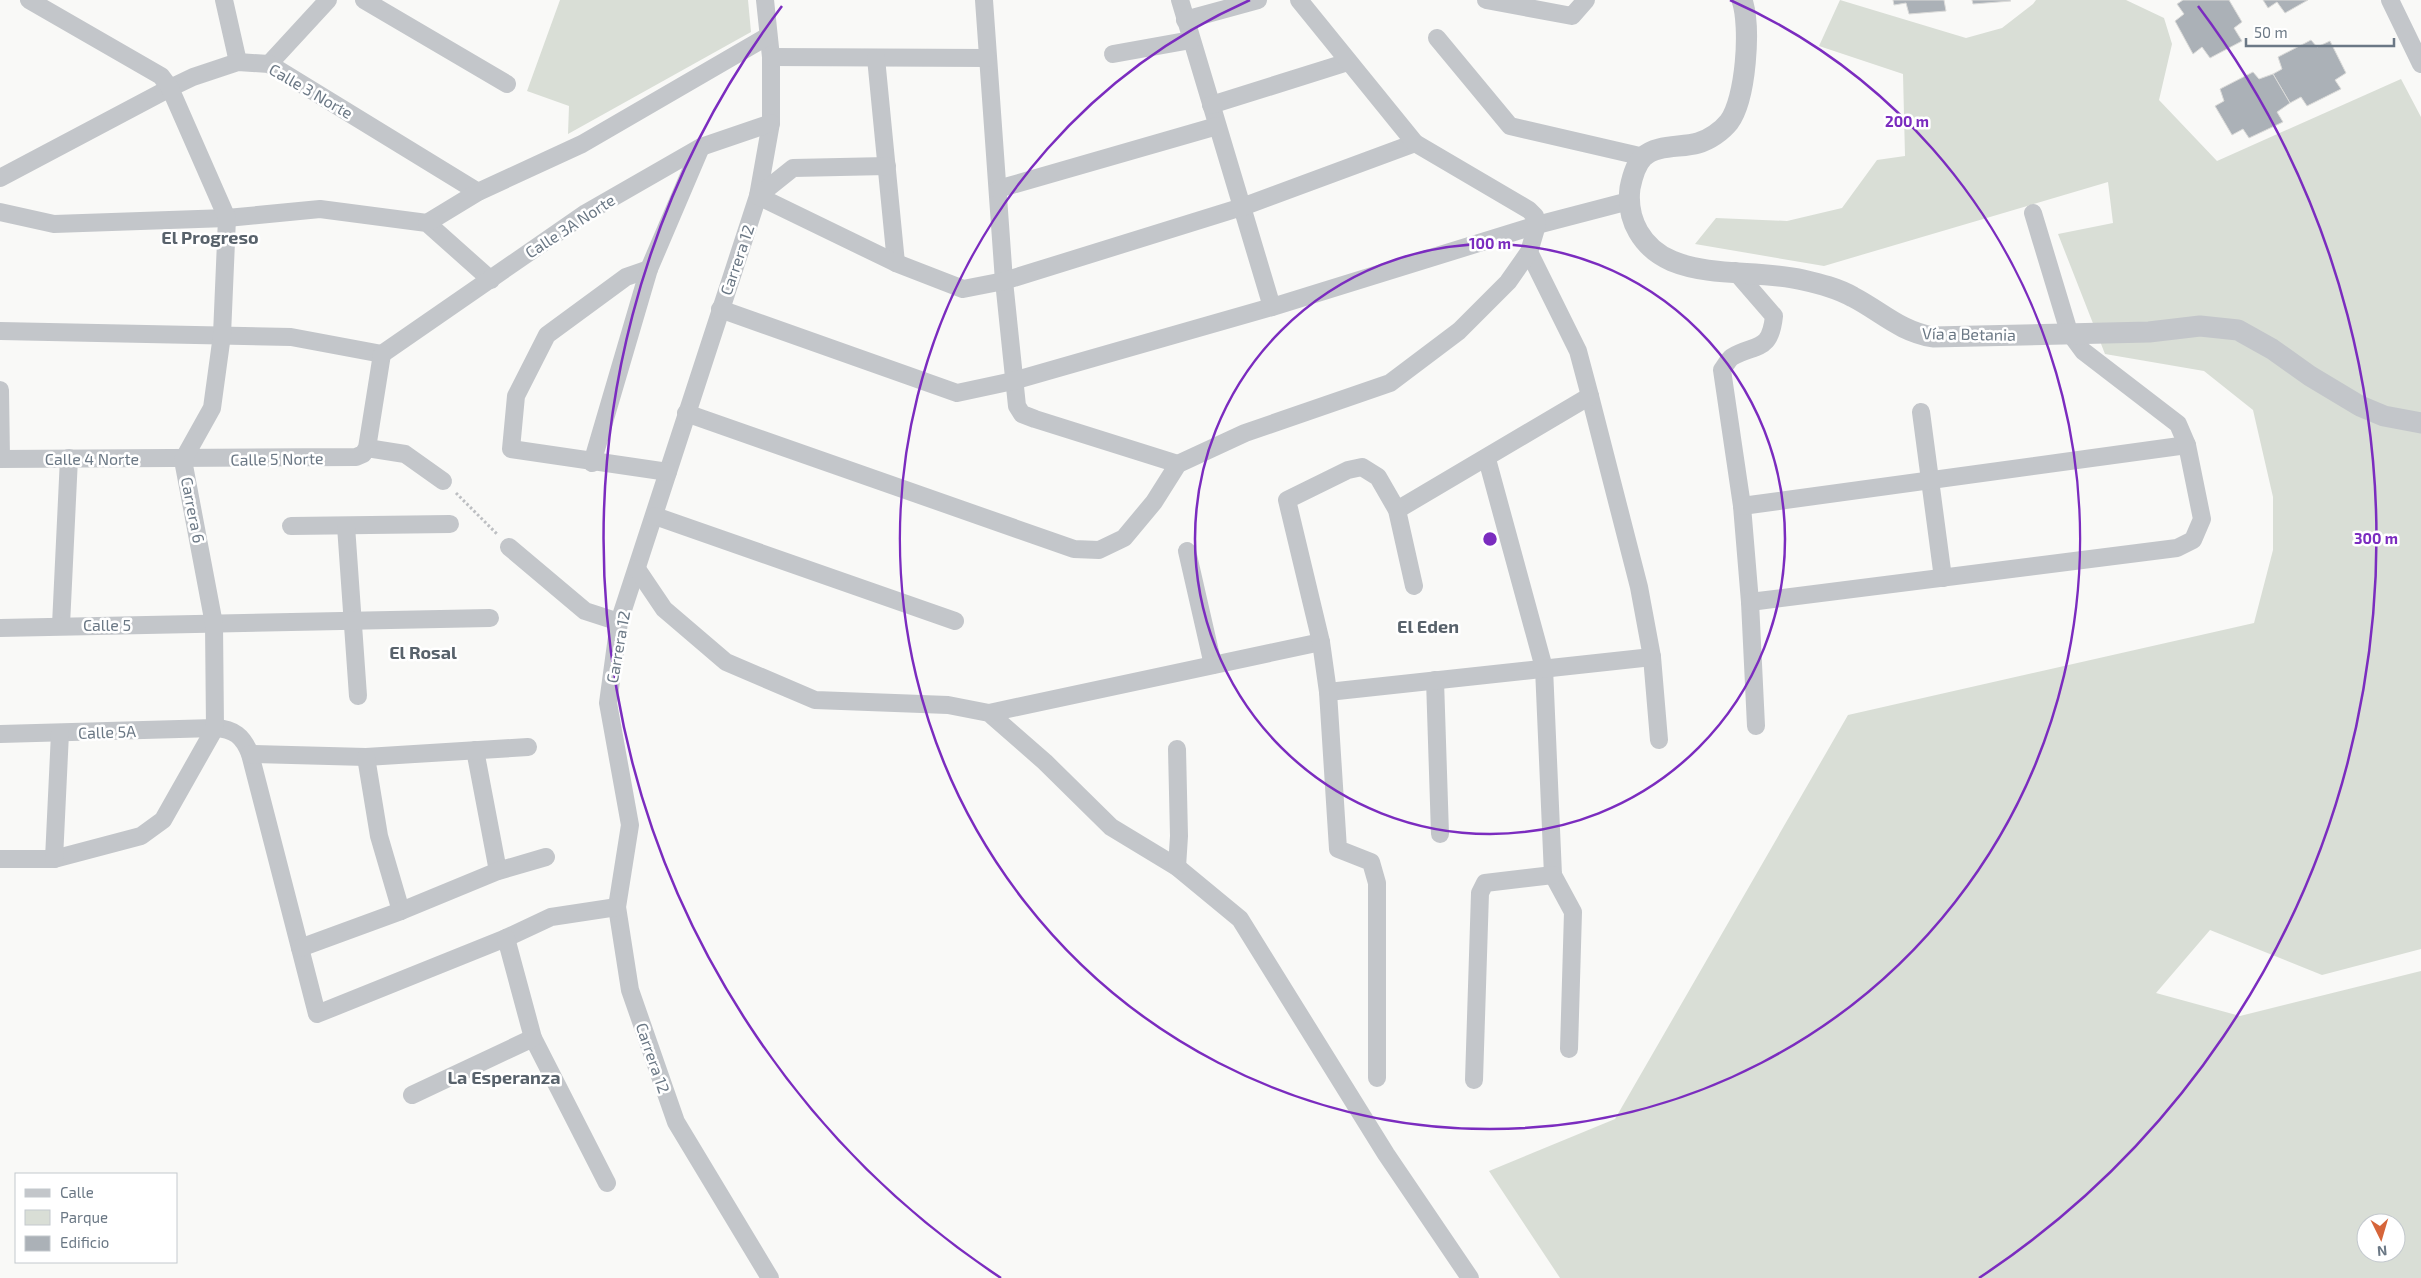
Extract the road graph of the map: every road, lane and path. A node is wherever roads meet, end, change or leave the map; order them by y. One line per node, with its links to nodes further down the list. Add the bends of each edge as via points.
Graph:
1 (29, 0): 28 (street, Carrera 6, via 152,69)
2 (224, 0): 23 (street)
3 (328, 0): 25 (street)
4 (364, 0): 27 (street)
5 (765, 0): 16 (street, Carrera 12)
6 (984, 0): 22 (street)
7 (1180, 0): 15 (street)
8 (1258, 0): 15 (street)
9 (1299, 0): 24 (street)
10 (1486, 0): 14 (street)
11 (1586, 0): 14 (street, via 1572,16)
12 (1742, 0): 34 (street, via 1747,30 1745,64 1736,107 1729,122 1698,144 1669,147)
13 (2390, 0): 26 (street)
14 (1535, 4)
15 (1185, 20): 18 (street)
16 (768, 36): 20 (street, Carrera 12); 38 (street, via 582,144)
17 (1437, 38): 34 (street, via 1510,126)
18 (1191, 40): 19 (street); 29 (street)
19 (1113, 54)
20 (772, 57): 21 (street); 30 (street, Carrera 12)
21 (876, 58): 22 (street); 35 (street)
22 (987, 58): 37 (street)
23 (238, 62): 25 (street, Calle 3 Norte); 28 (street, Calle 3 Norte)
24 (1348, 62): 29 (street); 32 (street)
25 (269, 64): 38 (street, Calle 3 Norte)
26 (2421, 64)
27 (508, 84)
28 (170, 88): 36 (street, Calle 3 Norte); 44 (street, Carrera 6)
29 (1211, 105): 31 (street)
30 (771, 123): 33 (street, Calle 3A Norte); 39 (street, Carrera 12)
31 (1217, 126): 37 (street); 41 (street)
32 (1415, 143): 41 (street); 46 (street, via 1529,210)
33 (702, 147): 49 (street); 51 (street, Calle 3A Norte, via 586,212)
34 (1644, 157): 40 (street, Vía a Betania, via 1632,176)
35 (887, 166): 39 (street, via 793,168); 48 (street)
36 (0, 178)
37 (998, 189): 52 (street)
38 (478, 192): 45 (street)
39 (758, 196): 48 (street); 54 (street, Carrera 12)
40 (1629, 201): 46 (street); 50 (street, Vía a Betania, via 1636,230 1647,244 1671,260 1700,269)
41 (1242, 207): 52 (street); 53 (street)
42 (0, 212): 44 (street, via 54,224)
43 (2033, 213): 56 (street)
44 (228, 218): 45 (street, via 320,209); 57 (street, Carrera 6)
45 (427, 223): 51 (street)
46 (1537, 225): 47 (street); 53 (street)
47 (1529, 252): 61 (street, via 1578,351); 72 (street, via 1508,282 1460,331 1390,383 1246,433)
48 (896, 263): 52 (street, via 963,289)
49 (649, 269): 71 (street); 71 (street, via 626,276 548,334 516,396 512,449)
50 (1735, 271): 56 (street, Vía a Betania, via 1794,278 1835,289 1915,334 1957,337); 76 (street, via 1774,316 1766,342 1730,358 1722,370)
51 (491, 280): 58 (street, Calle 3A Norte)
52 (1004, 280): 59 (street)
53 (1272, 308): 59 (street)
54 (720, 309): 59 (street, via 957,393); 63 (street, Carrera 12)
55 (0, 331): 57 (street)
56 (2069, 332): 64 (street, Vía a Betania, via 2149,332 2200,326 2238,330 2360,406 2384,416); 65 (street, via 2083,351 2178,424)
57 (222, 335): 58 (street, via 291,337); 70 (street, Carrera 6, via 212,408)
58 (382, 354): 66 (street)
59 (1013, 381): 72 (street, via 1017,406 1022,414)
60 (0, 390): 68 (street)
61 (1590, 396): 69 (street); 96 (street, via 1639,587)
62 (1920, 412): 75 (street)
63 (686, 413): 72 (street, via 1074,549 1099,550 1124,538 1154,502); 73 (street, Carrera 12)
64 (2421, 423)
65 (2187, 445): 75 (street); 85 (street, via 2202,519 2193,540 2177,548)
66 (367, 448): 70 (street, Calle 5 Norte, via 356,458); 74 (street, via 405,454)
67 (69, 458): 68 (street, Calle 4 Norte); 70 (street, Calle 4 Norte); 93 (street)
68 (0, 459)
69 (1487, 459): 77 (street); 98 (street)
70 (184, 460): 92 (street, Carrera 6)
71 (592, 463): 73 (street)
72 (1178, 464)
73 (668, 472): 78 (street, Carrera 12)
74 (443, 481): 82 (path)
75 (1929, 481): 76 (street); 85 (street)
76 (1742, 506): 87 (street)
77 (1397, 510): 86 (street); 95 (street, via 1378,476 1362,467 1348,470 1287,500)
78 (655, 516): 84 (street, Carrera 12); 90 (street)
79 (450, 524): 81 (street)
80 (291, 526): 81 (street)
81 (346, 526): 89 (street)
82 (510, 547): 91 (street, via 585,611)
83 (1187, 551): 97 (street)
84 (637, 569): 91 (street, Carrera 12); 102 (street, via 664,609 726,662 815,700 948,705)
85 (1943, 578): 87 (street)
86 (1414, 586)
87 (1750, 602): 103 (street)
88 (490, 618): 89 (street, Calle 5)
89 (352, 621): 92 (street, Calle 5); 101 (street)
90 (955, 621)
91 (619, 622): 120 (street, Carrera 12, via 608,703 630,825)
92 (214, 624): 93 (street, Calle 5); 104 (street, Carrera 6)
93 (61, 626): 94 (street, Calle 5)
94 (0, 628)
95 (1321, 642): 97 (street); 100 (street)
96 (1652, 657): 98 (street); 107 (street)
97 (1213, 665): 102 (street)
98 (1544, 668): 99 (street); 119 (street)
99 (1436, 680): 100 (street); 113 (street)
100 (1328, 692): 126 (street, via 1338,849 1371,862 1377,883)
101 (358, 696)
102 (989, 713): 117 (street, via 1045,762 1111,828)
103 (1756, 726)
104 (215, 728): 105 (street, Calle 5A); 111 (street, Calle 5A, via 236,733 245,740); 116 (street, via 163,820 152,830 141,836)
105 (60, 733): 106 (street, Calle 5A); 116 (street)
106 (0, 734)
107 (1659, 740)
108 (528, 748): 110 (street)
109 (1177, 749): 117 (street)
110 (475, 750): 112 (street); 118 (street)
111 (250, 754): 112 (street); 123 (street, Calle 5A)
112 (366, 757): 121 (street, via 379,836)
113 (1440, 834)
114 (546, 857): 118 (street)
115 (0, 859): 116 (street)
116 (54, 859)
117 (1177, 867): 131 (street, via 1240,919 1386,1154)
118 (498, 871): 121 (street)
119 (1553, 875): 125 (street, via 1574,912); 127 (street, via 1485,883 1480,893)
120 (617, 907): 122 (street, via 551,917); 130 (street, Carrera 12, via 630,990 676,1122)
121 (400, 911): 123 (street)
122 (506, 938): 123 (street, Calle 5A, via 317,1014); 124 (street)
123 (300, 948)
124 (533, 1038): 128 (street); 129 (street)
125 (1569, 1048)
126 (1377, 1078)
127 (1474, 1080)
128 (412, 1095)
129 (607, 1182)
130 (770, 1278)
131 (1470, 1278)

